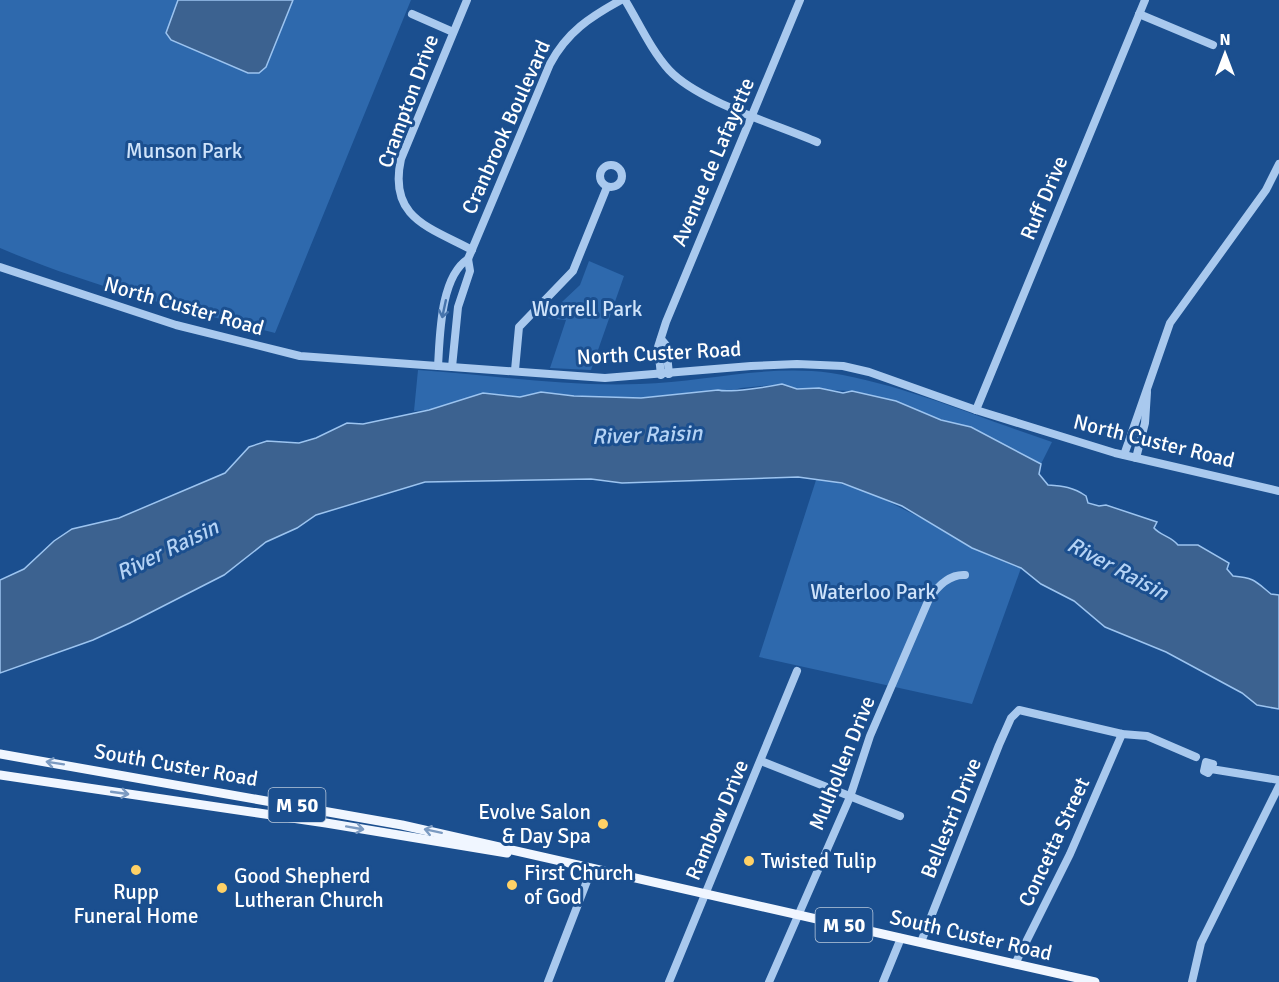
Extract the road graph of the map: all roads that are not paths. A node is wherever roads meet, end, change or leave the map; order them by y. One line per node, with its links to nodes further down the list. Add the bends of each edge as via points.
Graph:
1 (467, 0): 7 (street, Crampton Drive)
2 (623, 0): 9 (street, via 676,77 705,95); 13 (street, Cranbrook Boulevard, via 579,25 561,44)
3 (800, 0): 9 (street, Avenue de Lafayette)
4 (1145, 0): 6 (street, Ruff Drive)
5 (412, 14): 7 (street)
6 (1139, 14): 8 (street); 21 (street, Ruff Drive)
7 (453, 32): 13 (street, Crampton Drive, via 400,159 397,182 403,202 418,223)
8 (1213, 45)
9 (753, 115): 10 (street); 19 (street, Avenue de Lafayette, via 658,347)
10 (817, 142)
11 (1279, 164): 20 (street, via 1266,190 1170,323)
12 (607, 187): 18 (street, via 573,271 519,327)
13 (472, 250): 14 (street, Cranbrook Boulevard)
14 (468, 259): 16 (street, Cranbrook Boulevard, one-way to 16, via 455,270 447,296); 17 (street, Cranbrook Boulevard, via 470,271 458,308)
15 (0, 267): 16 (street, North Custer Road, via 167,322 258,347 300,356)
16 (438, 366): 17 (street, North Custer Road)
17 (452, 367): 18 (street, North Custer Road)
18 (515, 370): 19 (street, North Custer Road, via 605,378)
19 (665, 374): 21 (street, North Custer Road, via 786,364 843,366)
20 (1147, 392): 22 (street); 23 (street, via 1145,423)
21 (976, 410): 22 (street, North Custer Road)
22 (1124, 455): 23 (street, North Custer Road)
23 (1136, 458): 24 (street, North Custer Road)
24 (1279, 491)
25 (965, 575): 35 (street, Mulhollen Drive, via 942,583 928,599 870,736)
26 (797, 671): 30 (street, Rambow Drive)
27 (1122, 734): 29 (street, via 1147,736); 41 (street, Bellestri Drive, via 1019,710 1011,718); 42 (street, Concetta Street, via 1070,854)
28 (0, 754): 37 (main road, South Custer Road / M 50, one-way to 28, via 341,812)
29 (1196, 757)
30 (761, 761): 35 (street); 38 (street, Rambow Drive)
31 (1211, 769): 33 (street)
32 (0, 775): 37 (main road, South Custer Road / M 50, one-way to 37, via 333,824)
33 (1279, 780)
34 (1279, 786): 49 (street, via 1202,943)
35 (850, 797): 36 (street); 39 (street, Mulhollen Drive)
36 (900, 816)
37 (592, 868): 38 (main road, South Custer Road / M 50); 44 (street)
38 (706, 894): 39 (main road, South Custer Road / M 50); 45 (street, Rambow Drive)
39 (797, 915): 40 (main road, South Custer Road / M 50); 46 (street, Mulhollen Drive)
40 (901, 938): 41 (main road, South Custer Road / M 50); 47 (street)
41 (921, 942): 42 (main road, South Custer Road / M 50)
42 (1015, 964): 43 (main road, South Custer Road / M 50)
43 (1078, 980): 48 (main road, South Custer Road / M 50)
44 (548, 982)
45 (669, 982)
46 (769, 982)
47 (883, 982)
48 (1095, 982)
49 (1192, 982)

